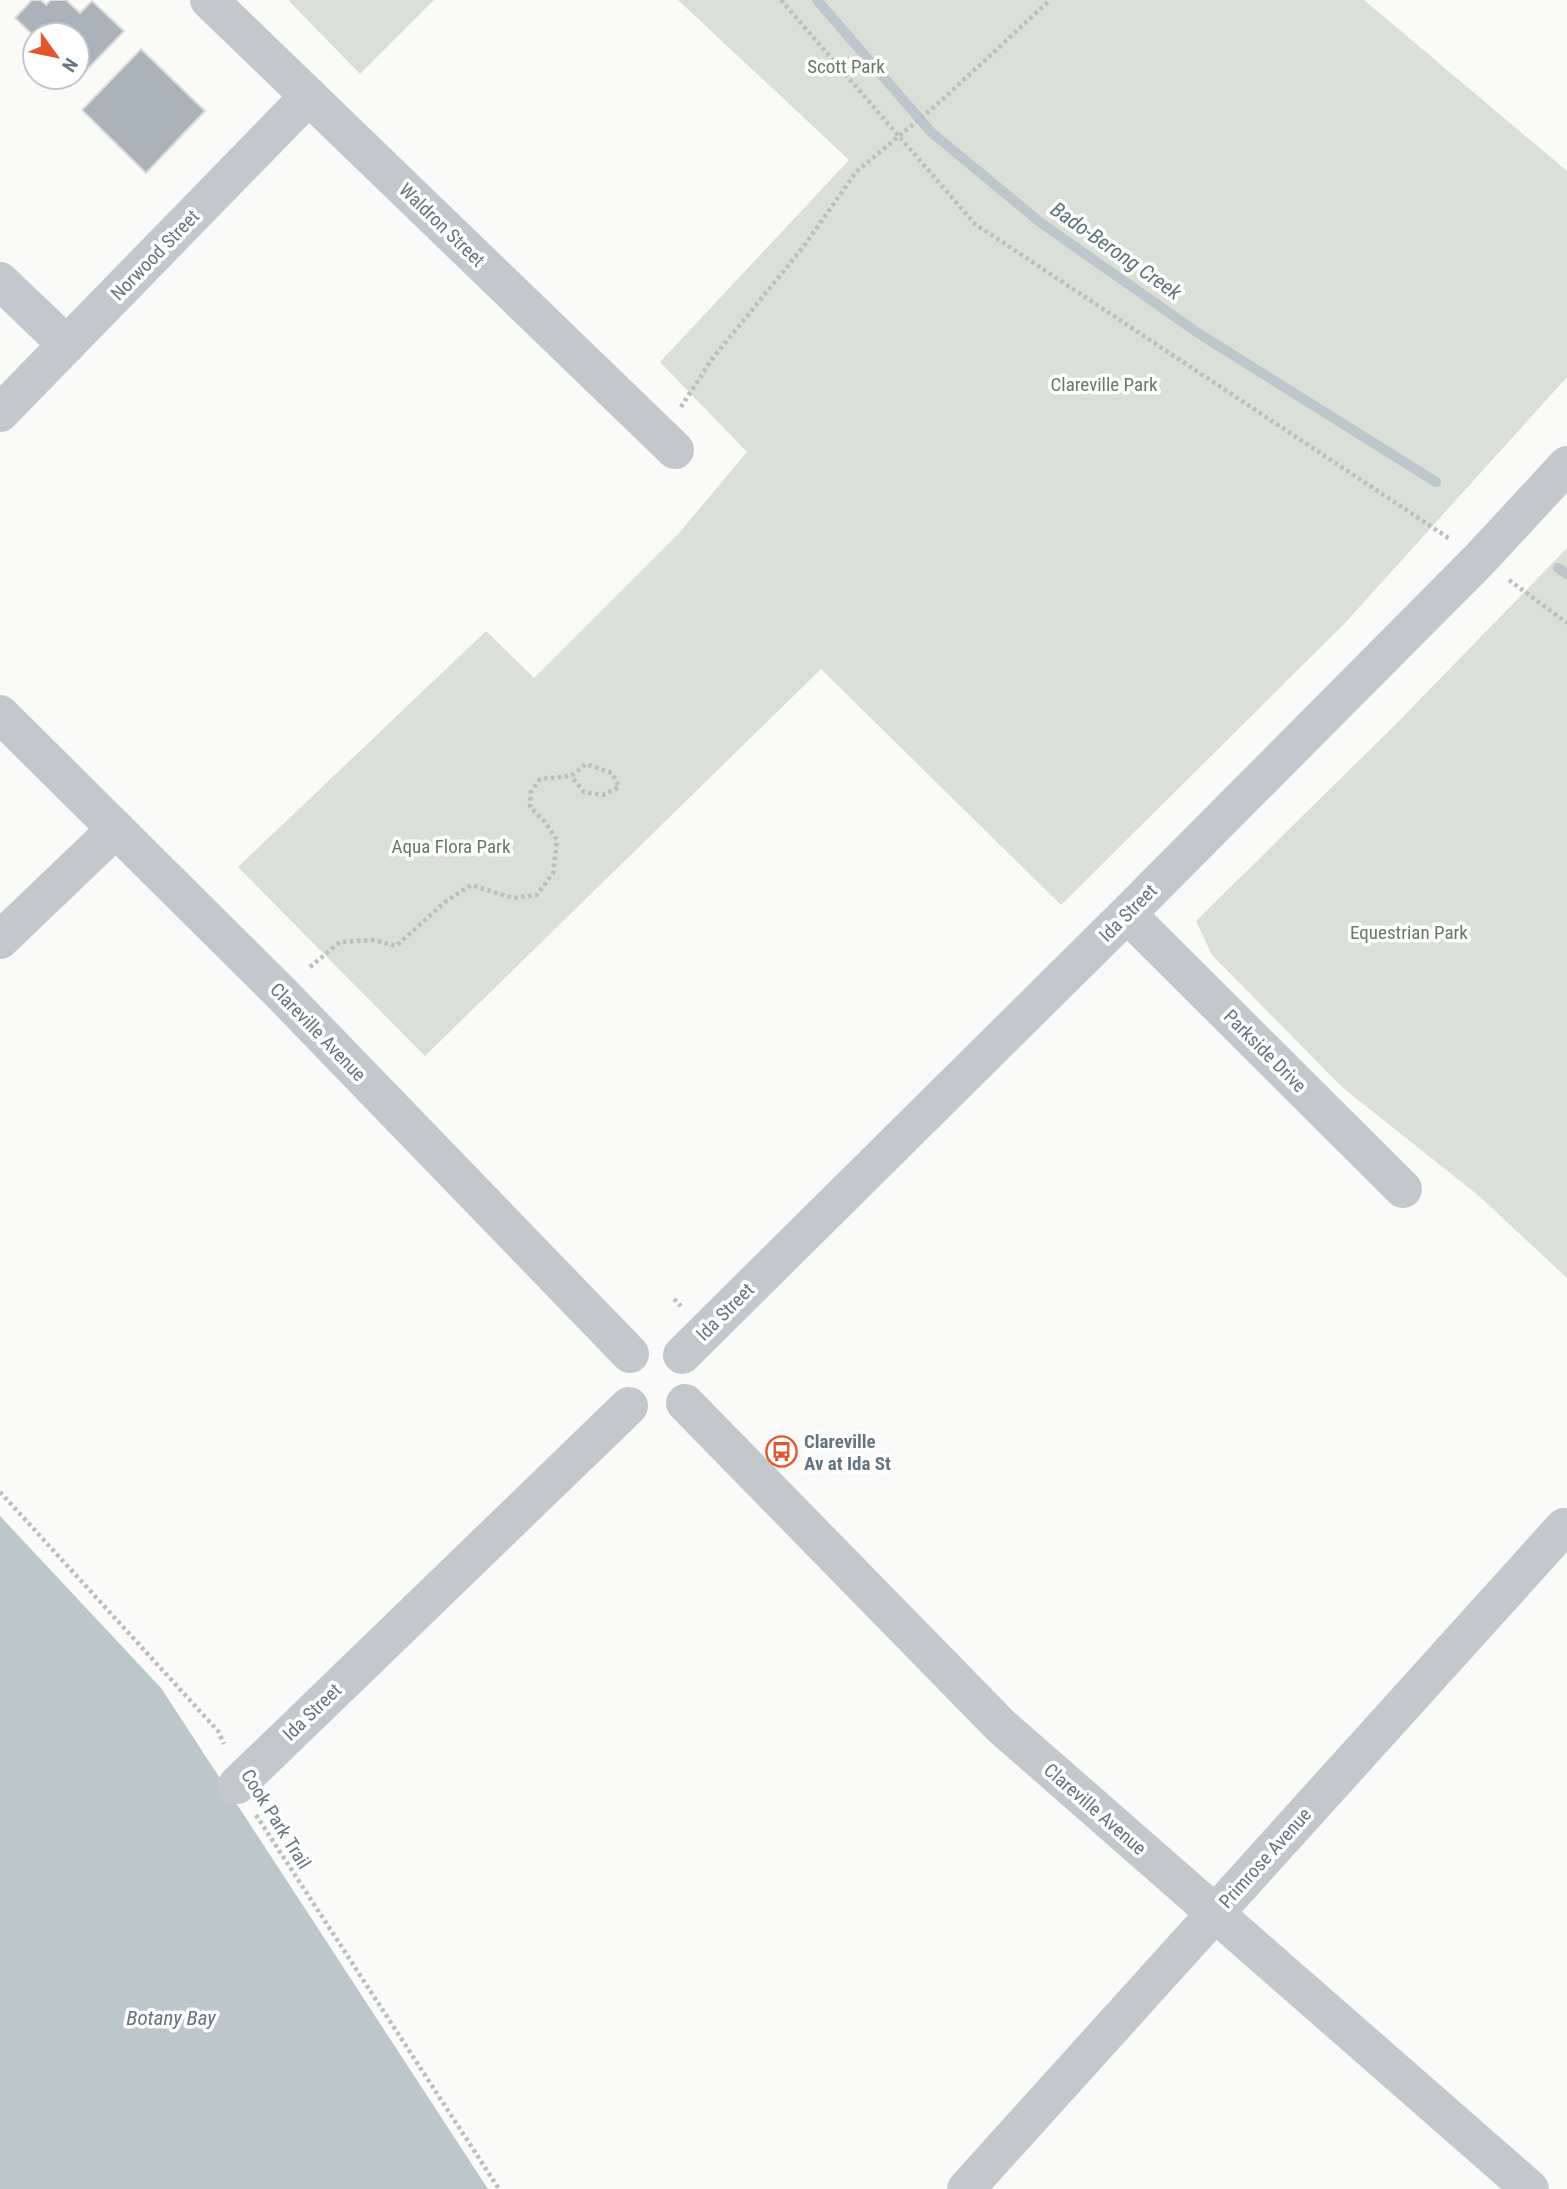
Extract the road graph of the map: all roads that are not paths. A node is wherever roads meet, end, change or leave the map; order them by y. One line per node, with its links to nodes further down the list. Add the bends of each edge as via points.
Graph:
1 (209, 0): 2 (street, Waldron Street)
2 (309, 96): 4 (street, Norwood Street); 6 (street, Waldron Street)
3 (0, 281): 4 (street)
4 (67, 345): 5 (street, Norwood Street)
5 (0, 413)
6 (668, 443)
7 (1567, 465): 10 (street, Ida Street, via 1480,559)
8 (0, 713): 9 (street, Clareville Avenue)
9 (116, 829): 11 (street); 13 (street, Clareville Avenue)
10 (1127, 914): 12 (street, Parkside Drive); 14 (street, Ida Street)
11 (0, 940)
12 (1403, 1189)
13 (630, 1354): 14 (street, via 662,1344); 16 (street, via 619,1386)
14 (682, 1354): 15 (street, via 693,1384)
15 (685, 1403): 16 (street, via 676,1412 651,1417); 19 (street, Clareville Avenue, via 1001,1726)
16 (629, 1406): 18 (street, Ida Street)
17 (1564, 1527): 19 (street, Primrose Avenue)
18 (237, 1785)
19 (1215, 1914): 20 (street, Primrose Avenue); 21 (street, Clareville Avenue)
20 (966, 2189)
21 (1530, 2189)

